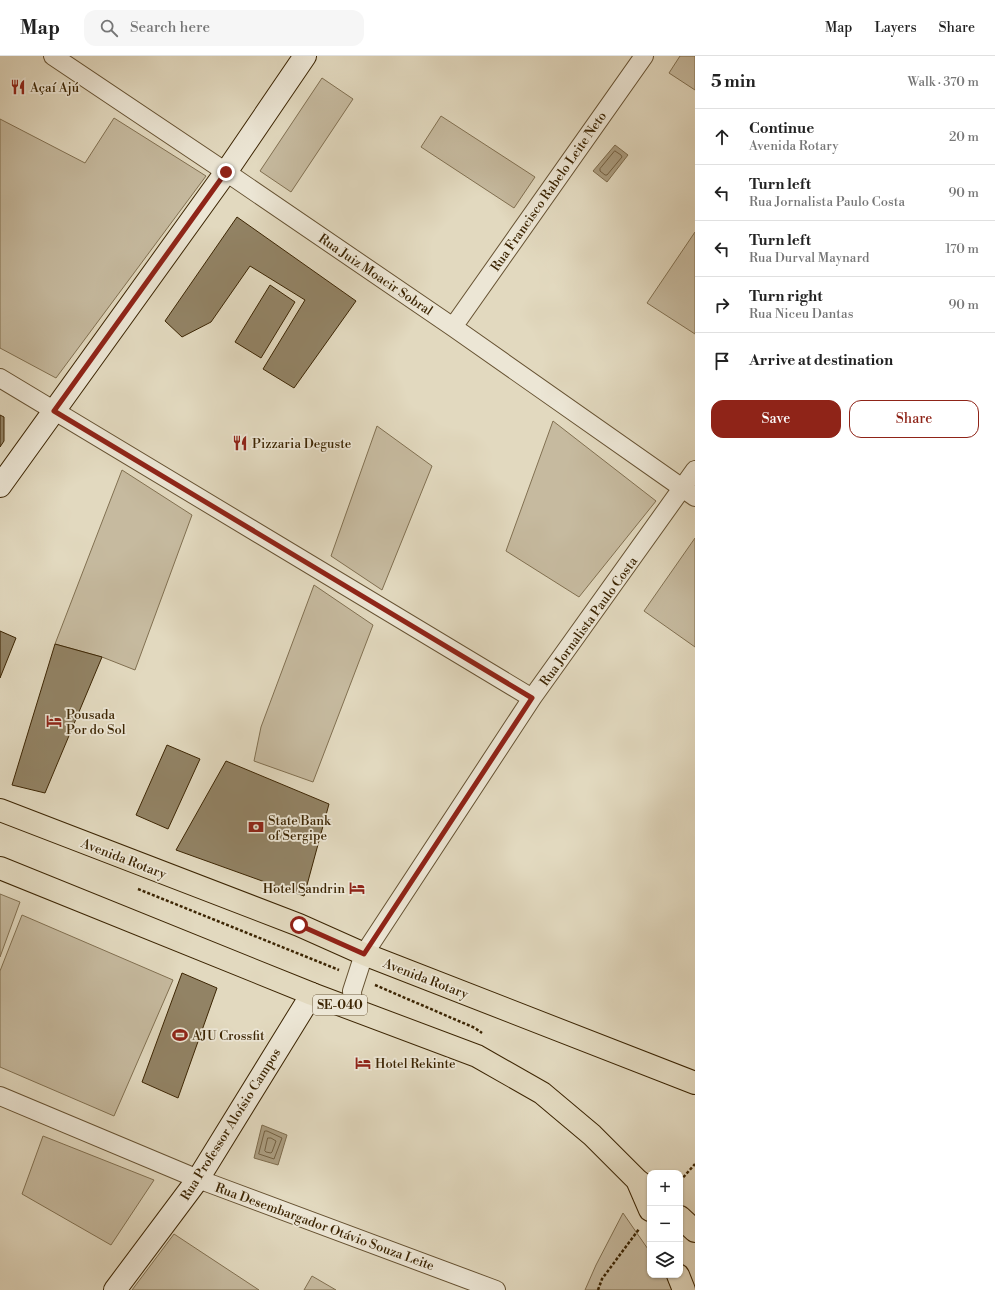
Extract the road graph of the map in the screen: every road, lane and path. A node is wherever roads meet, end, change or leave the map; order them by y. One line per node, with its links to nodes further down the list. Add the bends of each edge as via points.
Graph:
1 (53, 56): 4 (street, Rua Juiz Moacir Sobral)
2 (306, 56): 4 (street)
3 (644, 56): 5 (street, Rua Francisco Rabelo Leite Neto)
4 (226, 172): 5 (street, Rua Juiz Moacir Sobral); 7 (street)
5 (453, 327): 10 (street, Rua Juiz Moacir Sobral)
6 (0, 378): 7 (street)
7 (54, 411): 9 (street); 11 (street)
8 (695, 470): 10 (street, Rua Jornalista Paulo Costa)
9 (0, 486)
10 (689, 493): 11 (street, Rua Jornalista Paulo Costa)
11 (532, 698): 14 (street, Rua Jornalista Paulo Costa)
12 (0, 810): 14 (main road, Avenida Rotary, via 299,925)
13 (0, 868): 15 (main road, SE-040)
14 (364, 954): 16 (street, Rua Jornalista Paulo Costa, via 352,992); 17 (main road, Avenida Rotary)
15 (312, 994): 16 (main road, SE-040); 21 (street, Rua Professor Aloísio Campos)
16 (353, 1009): 22 (main road, SE-040, via 477,1056 542,1093 592,1135)
17 (695, 1083)
18 (0, 1096): 21 (street, Rua Desembargador Otávio Souza Leite)
19 (695, 1164): 20 (path)
20 (683, 1178)
21 (198, 1179): 27 (street, Rua Professor Aloísio Campos); 28 (street, Rua Desembargador Otávio Souza Leite)
22 (643, 1185): 23 (main road)
23 (646, 1218): 29 (path, via 602,1279)
24 (683, 1220): 25 (main road)
25 (695, 1231)
26 (679, 1278): 30 (main road)
27 (115, 1290)
28 (496, 1290)
29 (598, 1290)
30 (684, 1290)

